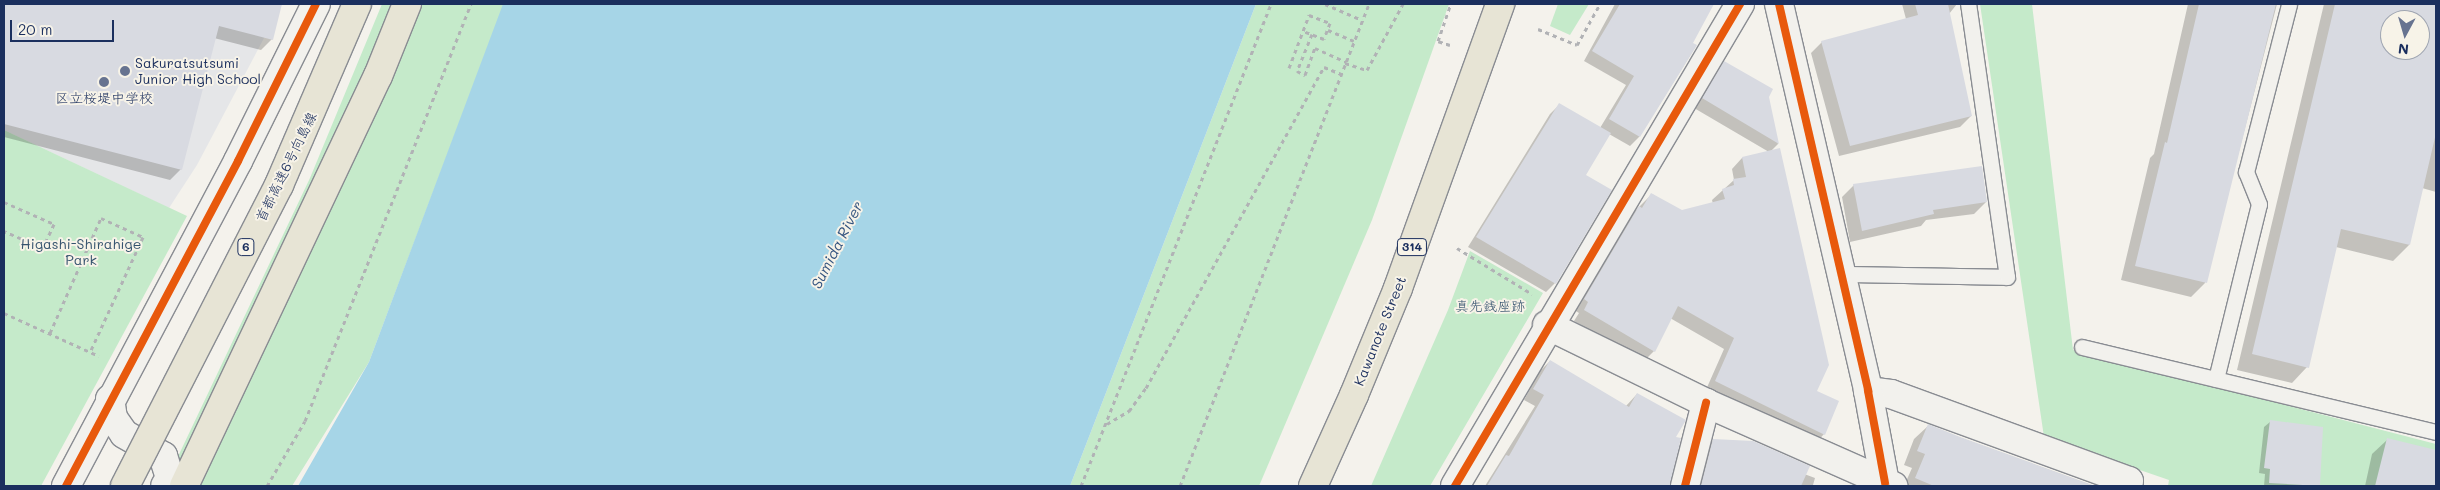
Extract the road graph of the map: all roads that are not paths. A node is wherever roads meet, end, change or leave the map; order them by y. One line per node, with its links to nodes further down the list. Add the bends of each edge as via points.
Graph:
1 (316, 4): 14 (street, via 238,161)
2 (357, 4): 16 (main road, 首都高速6号向島線 / 6, bridge, via 279,185)
3 (407, 4): 23 (main road, via 378,76)
4 (1500, 4): 24 (main road, Kawanote Street / 314, via 1398,288)
5 (1740, 4): 10 (street)
6 (1968, 4): 9 (lane, via 2007,277)
7 (2289, 4): 12 (lane, via 2246,172 2259,204)
8 (1783, 5): 9 (street)
9 (1842, 274): 13 (street)
10 (1547, 325): 15 (street); 25 (street)
11 (2082, 348): 12 (lane)
12 (2216, 379): 17 (lane)
13 (1868, 391): 18 (street); 27 (street, via 1891,394 1927,407 2129,481)
14 (110, 400): 19 (street); 22 (street, via 112,418 124,434 164,456 170,478)
15 (1706, 403): 18 (street); 26 (street)
16 (163, 408): 20 (main road, bridge); 21 (main road, 首都高速6号向島線 / 6, bridge)
17 (2436, 432)
18 (1889, 485)
19 (66, 486)
20 (120, 486)
21 (125, 486)
22 (165, 486)
23 (184, 486)
24 (1313, 486)
25 (1455, 486)
26 (1685, 486)
27 (2128, 486)

